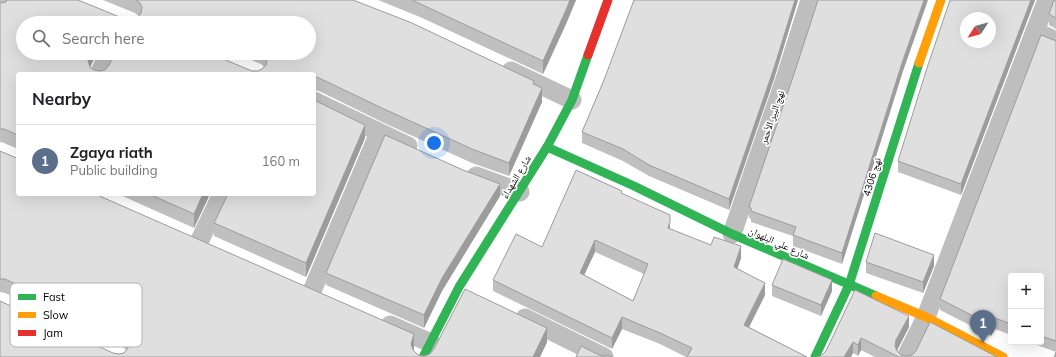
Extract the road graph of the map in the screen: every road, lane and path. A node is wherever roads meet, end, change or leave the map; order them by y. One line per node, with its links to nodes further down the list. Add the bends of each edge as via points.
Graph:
1 (3, 0): 6 (street)
2 (608, 0): 12 (street, شارع الشهداء)
3 (810, 0): 20 (street, نهج البير الأحمر)
4 (941, 0): 22 (street, نهج 4306)
5 (1047, 0): 7 (street)
6 (0, 6)
7 (1035, 31): 8 (street); 25 (street)
8 (1056, 41)
9 (106, 60): 11 (street)
10 (494, 64): 12 (street)
11 (100, 72)
12 (572, 100): 15 (street, شارع الشهداء)
13 (316, 102): 14 (street)
14 (379, 133): 16 (street); 23 (street)
15 (547, 147): 18 (street, شارع الشهداء); 20 (street, شارع علي البلهوان)
16 (427, 155)
17 (461, 170): 18 (street)
18 (520, 192): 27 (street, شارع الشهداء, via 466,290)
19 (221, 196): 21 (street)
20 (732, 234): 22 (street, شارع علي البلهوان)
21 (199, 242)
22 (849, 285): 25 (street, شارع علي البلهوان); 29 (street, نهج 4306)
23 (312, 291)
24 (508, 310): 28 (street)
25 (926, 316): 30 (street); 31 (street, شارع علي البلهوان)
26 (375, 319): 27 (street)
27 (427, 350)
28 (604, 357)
29 (815, 357)
30 (906, 357)
31 (1003, 357)

